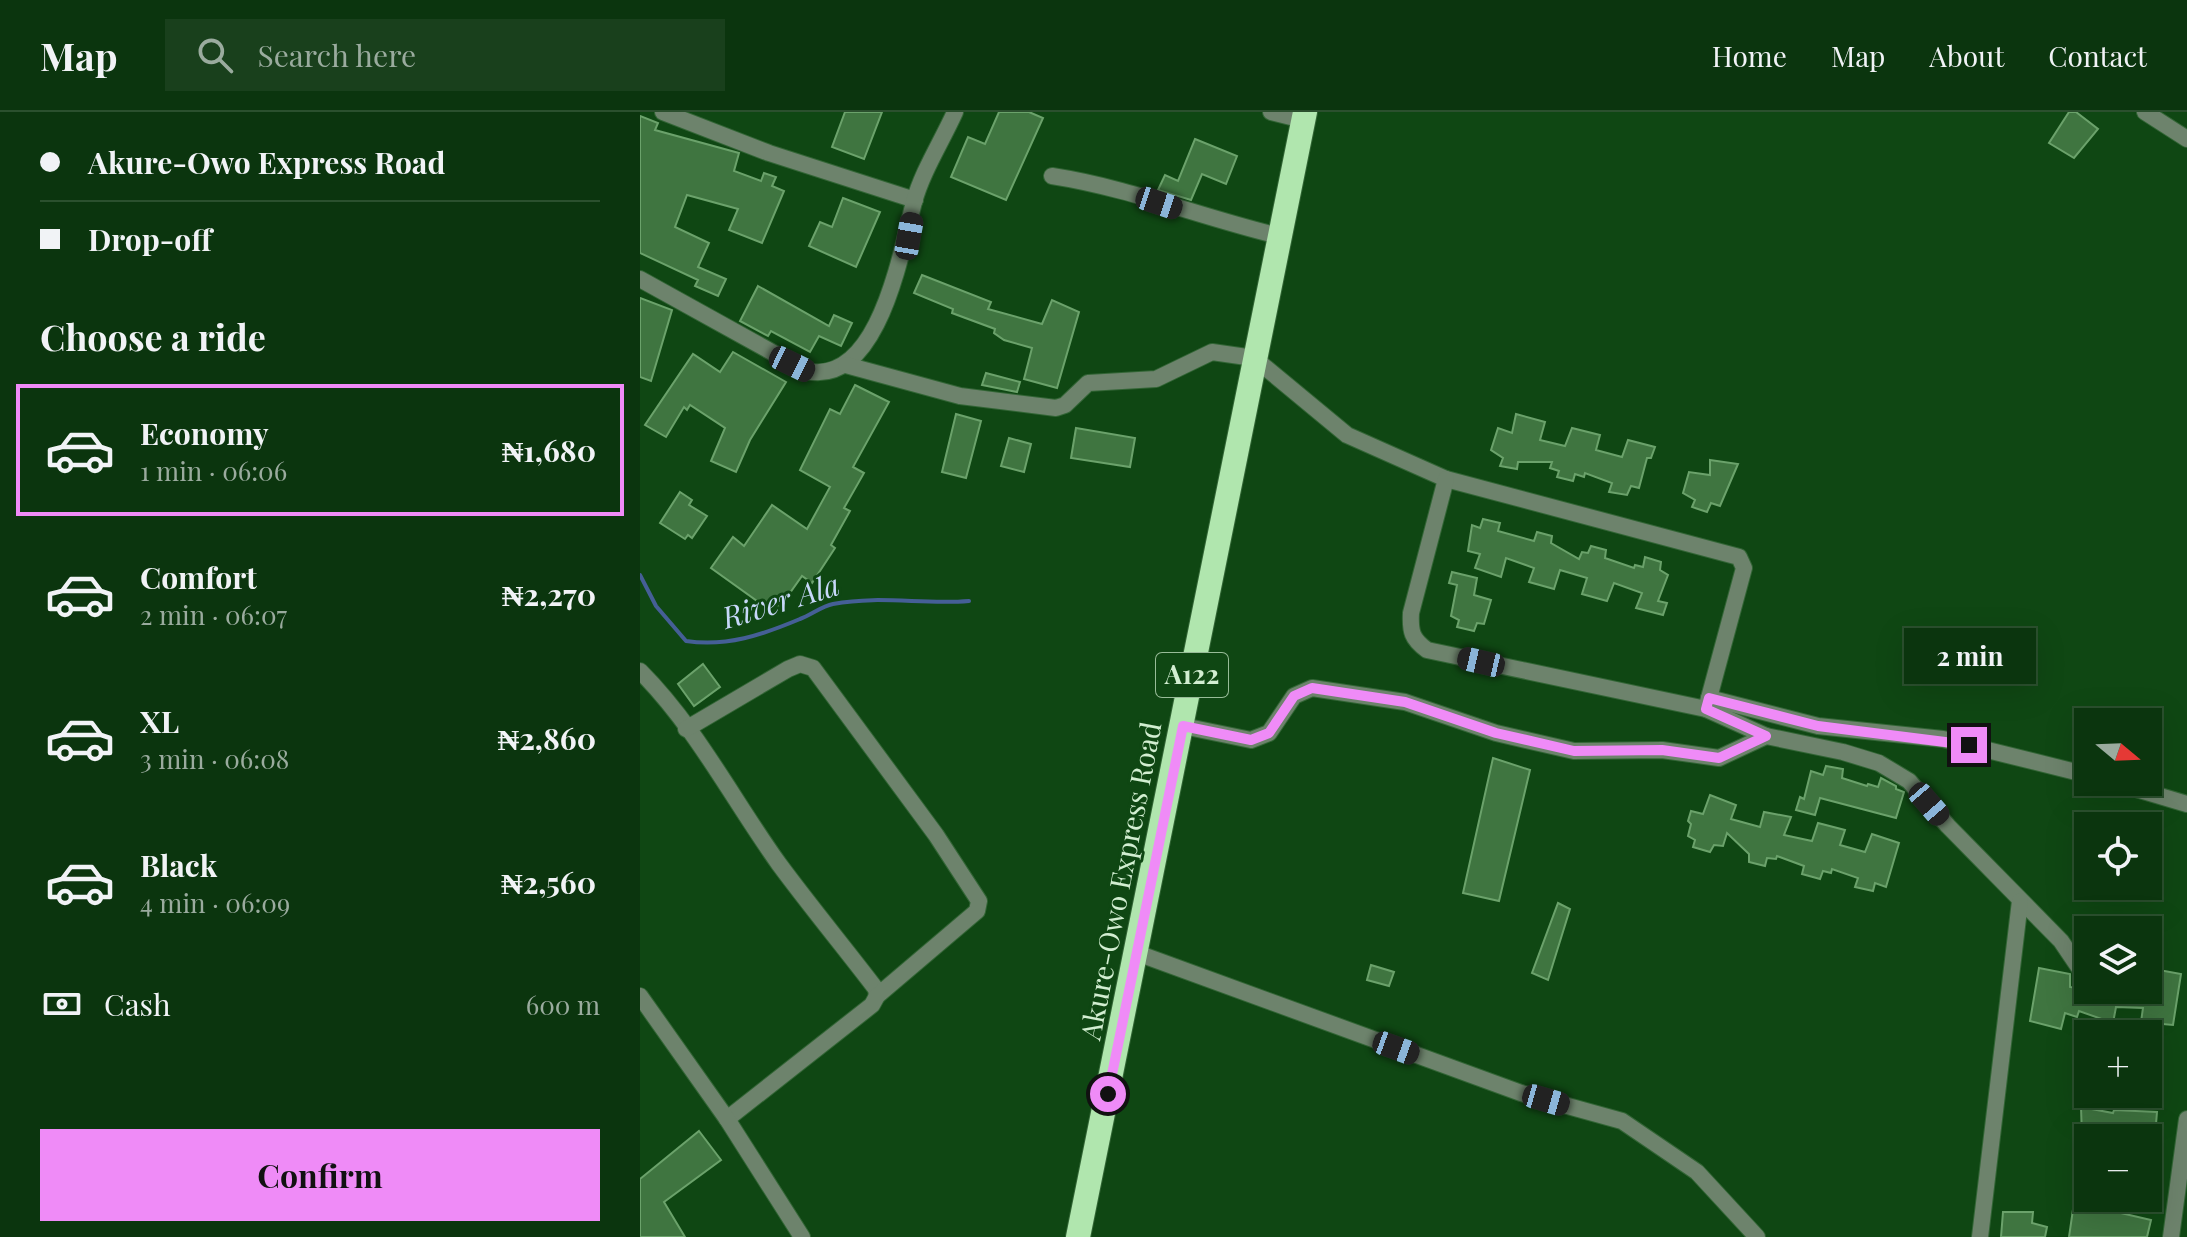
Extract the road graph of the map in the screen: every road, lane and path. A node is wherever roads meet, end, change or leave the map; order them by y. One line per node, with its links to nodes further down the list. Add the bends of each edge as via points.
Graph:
1 (663, 112): 8 (street)
2 (955, 112): 8 (street)
3 (1271, 112): 5 (street)
4 (2145, 112): 6 (street)
5 (1304, 116): 9 (highway, Akure-Owo Express Road / A122)
6 (2187, 139)
7 (1052, 176): 9 (street, via 1103,184)
8 (915, 200): 12 (street, via 901,261 874,328)
9 (1279, 236): 11 (highway, Akure-Owo Express Road / A122)
10 (640, 279): 12 (street, via 806,371 830,373)
11 (1254, 358): 12 (street, via 1212,352 1156,379 1088,383 1056,408 960,396); 13 (street, via 1347,435); 16 (highway, Akure-Owo Express Road / A122)
12 (846, 365)
13 (1446, 479): 15 (street, via 1739,557 1744,568); 15 (street, via 1411,613 1410,632 1416,641 1427,650)
14 (640, 671): 17 (street)
15 (1708, 703): 18 (street); 19 (street, via 1818,726 1943,739)
16 (1183, 726): 18 (street, via 1259,739 1294,696 1312,688 1405,702 1496,733 1574,751 1662,750 1719,758); 23 (highway, Akure-Owo Express Road / A122)
17 (686, 729): 26 (street); 26 (street, via 788,669 807,665 936,835 980,906)
18 (1766, 736): 22 (street, via 1843,752 1896,771)
19 (2074, 772)
20 (2160, 796): 21 (street)
21 (2187, 804)
22 (2020, 901): 24 (street); 32 (street)
23 (1137, 953): 30 (highway, Akure-Owo Express Road / A122); 31 (street, via 1521,1093 1622,1121 1697,1172)
24 (2074, 960)
25 (640, 996): 27 (street)
26 (877, 996): 27 (street, via 830,1041)
27 (727, 1119): 29 (street)
28 (2187, 1119): 33 (street)
29 (802, 1237)
30 (1078, 1237)
31 (1757, 1237)
32 (1980, 1237)
33 (2171, 1237)

